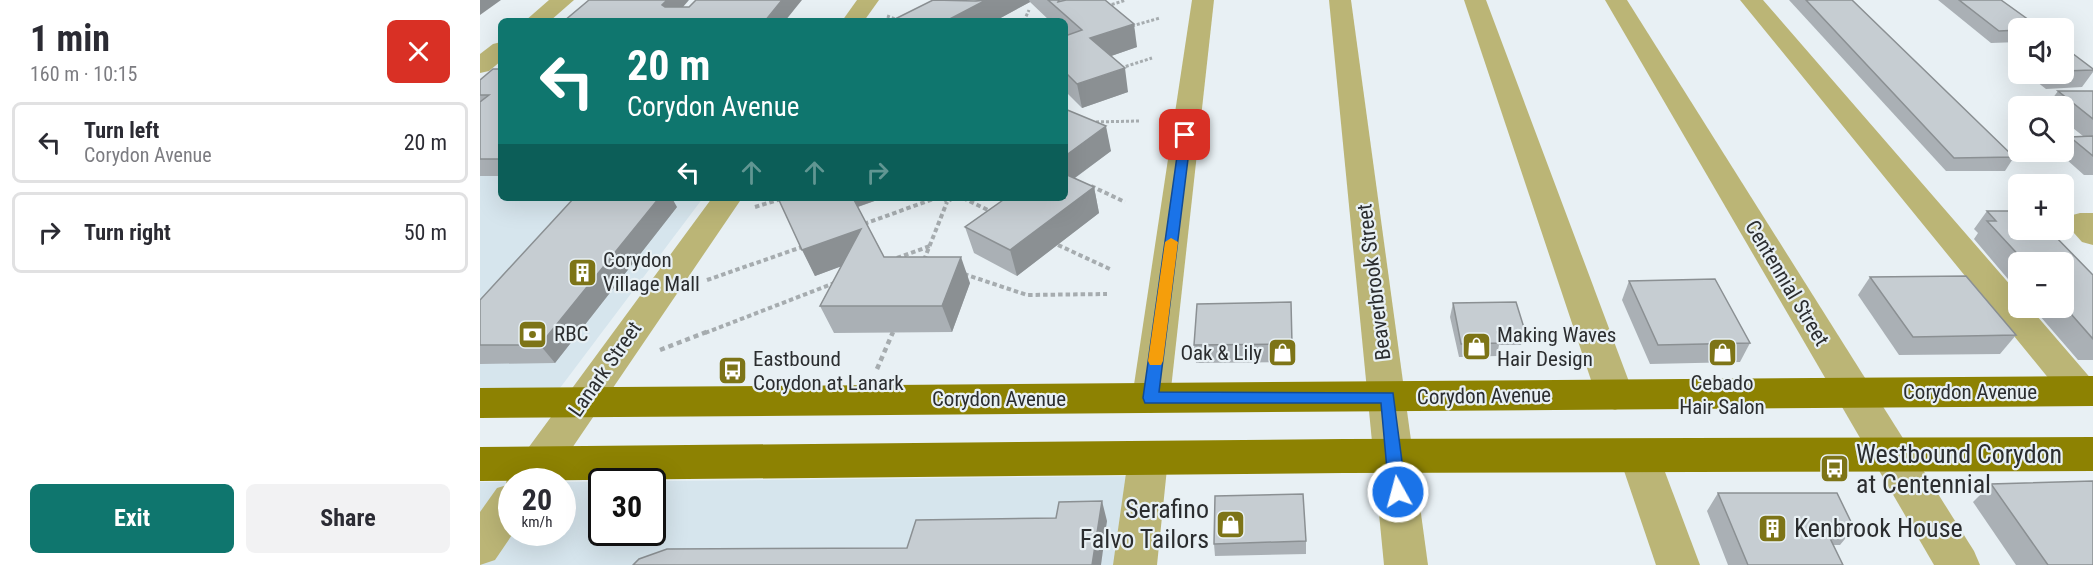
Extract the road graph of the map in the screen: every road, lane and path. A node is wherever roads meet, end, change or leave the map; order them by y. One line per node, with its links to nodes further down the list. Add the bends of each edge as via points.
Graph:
1 (563, 0): 11 (street)
2 (1126, 0): 8 (path)
3 (1203, 0): 53 (street)
4 (1340, 0): 52 (street, Beaverbrook Street)
5 (1475, 0): 51 (street)
6 (1616, 0): 50 (street, Centennial Street)
7 (1751, 0): 49 (street)
8 (1105, 6)
9 (877, 7): 12 (street); 13 (path)
10 (1029, 10): 14 (path)
11 (540, 18)
12 (858, 18)
13 (896, 18)
14 (1025, 18)
15 (1160, 18): 16 (path)
16 (1125, 28)
17 (498, 51): 19 (street)
18 (1152, 58): 20 (path)
19 (480, 66)
20 (1116, 69)
21 (480, 79): 22 (street)
22 (498, 79)
23 (1140, 121): 24 (path)
24 (1081, 122)
25 (1084, 183): 30 (path)
26 (758, 201): 31 (path)
27 (928, 201): 34 (path)
28 (946, 201): 37 (path)
29 (969, 201): 32 (path)
30 (1125, 202)
31 (741, 203): 54 (street, Lanark Street)
32 (993, 213)
33 (2093, 223): 35 (street, via 2080,223)
34 (864, 224)
35 (2093, 235)
36 (1058, 245): 41 (path)
37 (930, 246): 39 (path); 40 (path, via 923,261)
38 (802, 247): 44 (path)
39 (886, 262)
40 (933, 264)
41 (1112, 270)
42 (953, 271): 45 (path, via 1027,295)
43 (843, 279): 47 (path)
44 (707, 280)
45 (1107, 294)
46 (893, 332): 48 (path)
47 (660, 350)
48 (876, 372)
49 (2086, 391): 50 (main road, Corydon Avenue)
50 (1853, 393): 51 (main road, Corydon Avenue); 57 (street, Centennial Street)
51 (1615, 395): 52 (main road, Corydon Avenue)
52 (1388, 397): 53 (main road, Corydon Avenue); 58 (street, Beaverbrook Street)
53 (1151, 398): 54 (main road, Corydon Avenue)
54 (582, 401): 55 (main road, Corydon Avenue); 63 (street, Lanark Street)
55 (480, 403)
56 (2093, 454): 57 (main road)
57 (1892, 455): 59 (main road); 70 (street, Centennial Street)
58 (1393, 456): 59 (main road); 60 (main road); 68 (street, Beaverbrook Street)
59 (1639, 456): 69 (street)
60 (1148, 459): 64 (main road); 67 (street)
61 (480, 465): 62 (main road)
62 (500, 468)
63 (535, 468)
64 (576, 472)
65 (498, 521): 66 (street)
66 (480, 546)
67 (1135, 565)
68 (1406, 565)
69 (1678, 565)
70 (1958, 565)

